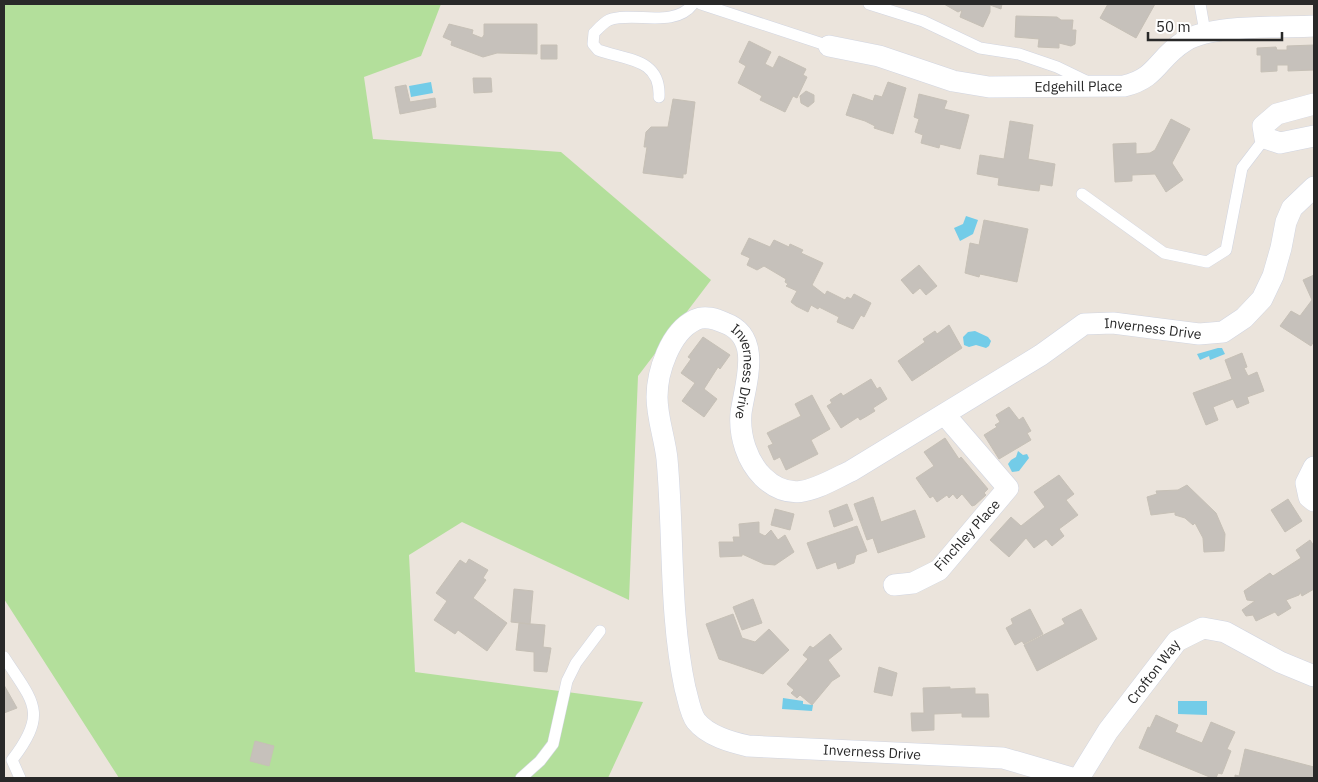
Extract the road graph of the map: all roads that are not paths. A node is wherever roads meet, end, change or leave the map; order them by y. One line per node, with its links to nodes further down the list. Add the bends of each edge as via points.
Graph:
1 (693, 4): 9 (lane, via 676,16 610,20 594,33 593,44 598,50 646,65 656,76)
2 (701, 4): 7 (lane)
3 (869, 4): 8 (lane, via 923,21 980,48 1020,54 1057,67)
4 (1200, 4): 6 (lane)
5 (1314, 26): 6 (street, Edgehill Place)
6 (1205, 32): 8 (street, Edgehill Place, via 1185,41 1167,55 1141,82)
7 (829, 46): 8 (street, Edgehill Place, via 878,56 953,82 980,86)
8 (1096, 86)
9 (659, 97)
10 (1314, 104): 12 (street, via 1277,114 1262,126)
11 (1314, 136): 12 (street, via 1280,143)
12 (1266, 138): 14 (lane, via 1242,168 1226,250 1207,262 1164,253)
13 (1314, 187): 15 (street, Inverness Drive, via 1292,208 1273,276 1262,299 1244,318 1223,332 1199,334 1113,324 1084,324)
14 (1082, 194)
15 (945, 415): 18 (street, Finchley Place, via 1008,488 939,570 913,583); 24 (street, Inverness Drive, via 820,486 795,493 774,488 753,468 744,447 741,415 748,383 749,355 745,339 731,325 711,318 695,319 679,333 669,349 657,397 667,458 681,666 695,721 709,732 748,746 1003,758)
16 (1314, 467): 17 (street, via 1306,483 1308,497)
17 (1314, 501)
18 (894, 585)
19 (600, 631): 23 (lane, via 567,681 552,744 540,761)
20 (4, 657): 22 (lane, via 31,698 36,717 28,740 12,760)
21 (1314, 676): 25 (street, Crofton Way, via 1280,662 1225,632 1203,628 1177,641 1108,731)
22 (20, 778)
23 (521, 778)
24 (1072, 778)
25 (1079, 778)

